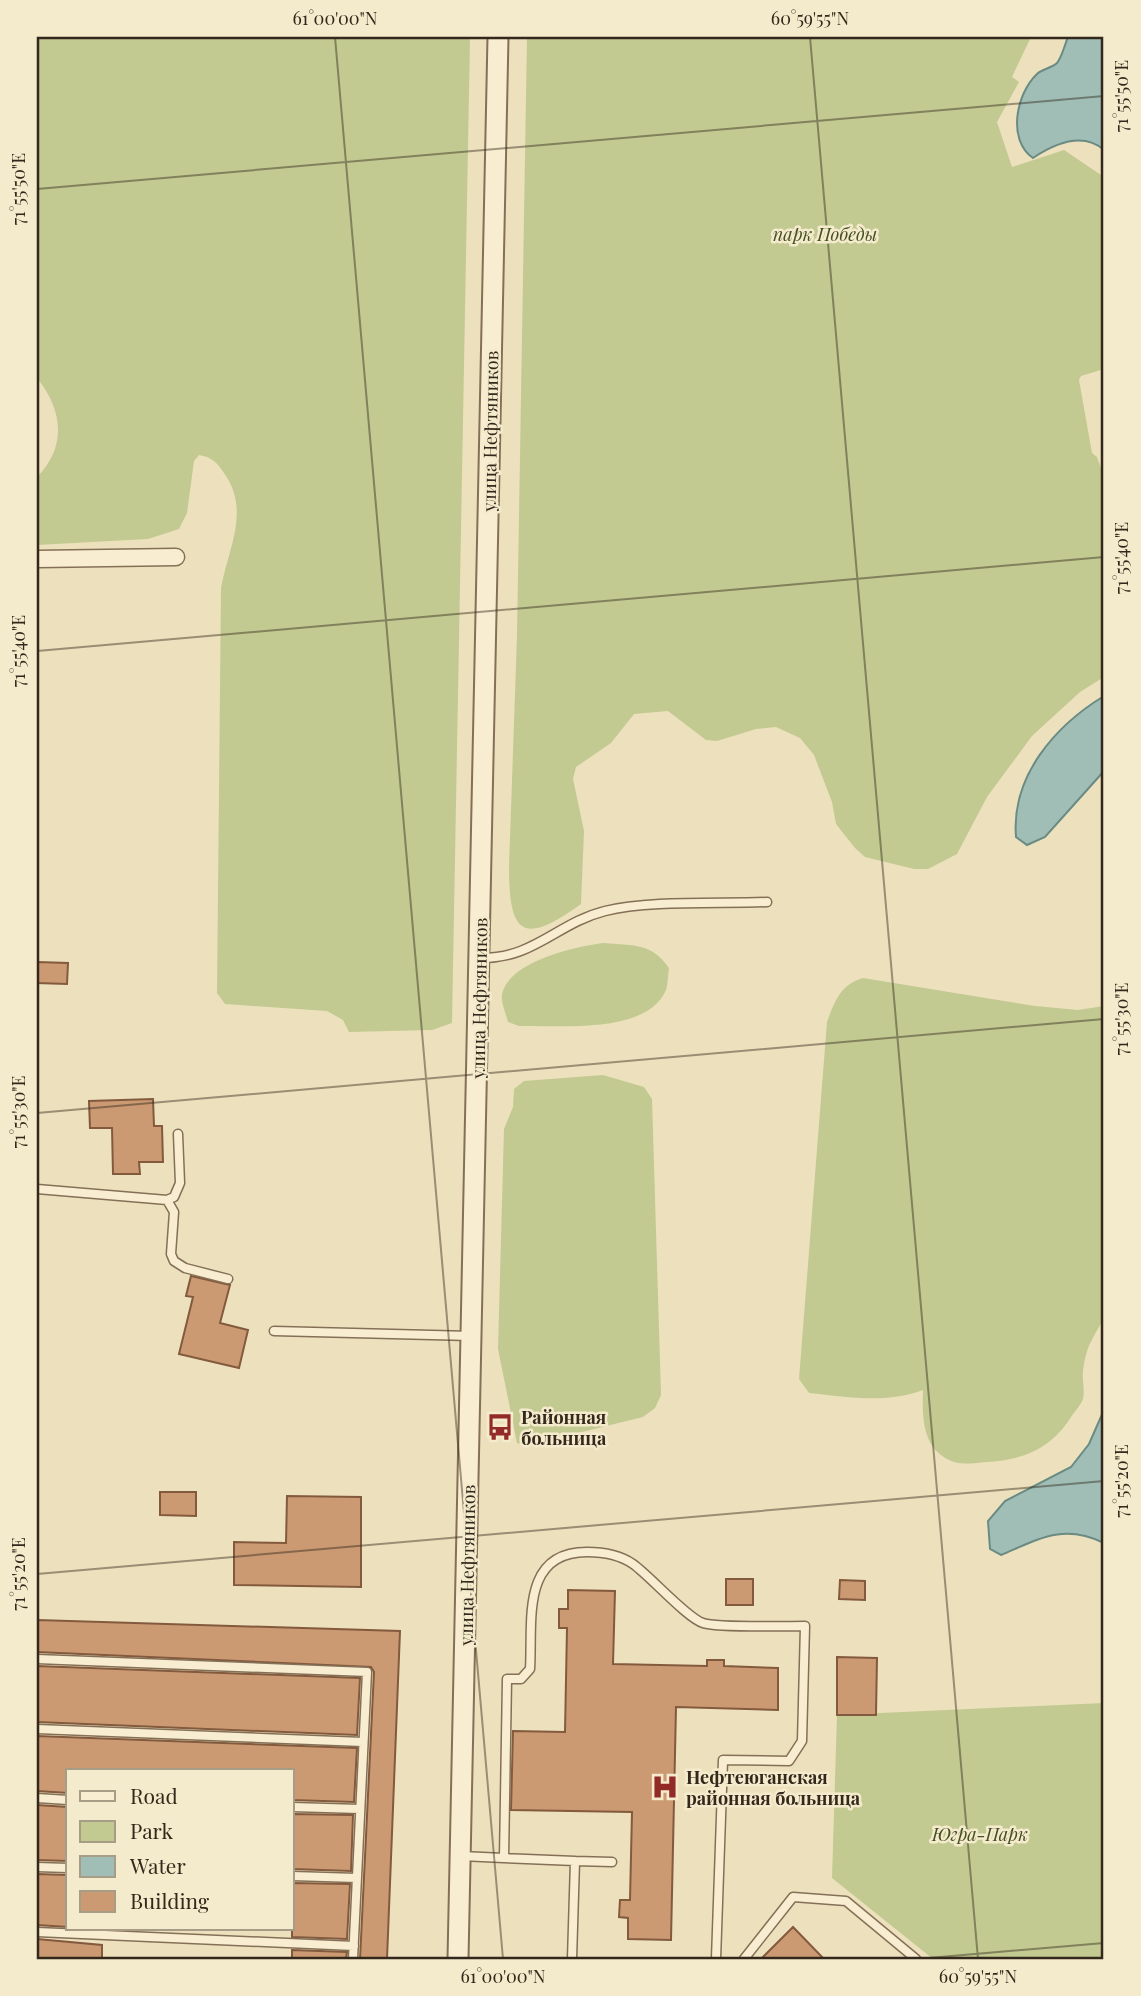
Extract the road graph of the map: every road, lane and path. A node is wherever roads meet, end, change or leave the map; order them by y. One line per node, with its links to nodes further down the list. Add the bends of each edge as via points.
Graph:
1 (498, 37): 5 (street, улица Нефтяников)
2 (176, 557): 3 (street)
3 (37, 559)
4 (767, 902): 5 (lane, via 619,908 589,916 516,955)
5 (480, 958): 11 (street, улица Нефтяников)
6 (178, 1134): 8 (lane, via 180,1183 174,1197)
7 (37, 1189): 8 (lane)
8 (167, 1200): 9 (lane, via 174,1212 174,1261)
9 (228, 1279)
10 (274, 1331): 11 (lane)
11 (472, 1336): 19 (street, улица Нефтяников)
12 (37, 1659): 14 (lane, via 367,1672)
13 (37, 1729): 14 (lane)
14 (363, 1742): 18 (lane)
15 (37, 1798): 16 (lane)
16 (66, 1800)
17 (294, 1807): 18 (lane)
18 (360, 1809): 26 (lane)
19 (460, 1856): 20 (lane); 30 (street, улица Нефтяников)
20 (504, 1858): 21 (lane); 32 (lane, via 507,1679 521,1679 530,1669 534,1592 548,1563 576,1552 614,1555 633,1564 703,1623 805,1626 802,1741 789,1761 723,1760)
21 (575, 1861): 22 (lane); 31 (lane)
22 (611, 1862)
23 (37, 1867): 24 (lane)
24 (66, 1868)
25 (294, 1876): 26 (lane)
26 (356, 1878): 28 (lane)
27 (37, 1931): 28 (lane)
28 (354, 1946): 29 (lane)
29 (353, 1959)
30 (458, 1959)
31 (572, 1959)
32 (716, 1959)
33 (744, 1959): 34 (lane, via 793,1897 846,1901)
34 (916, 1959)

